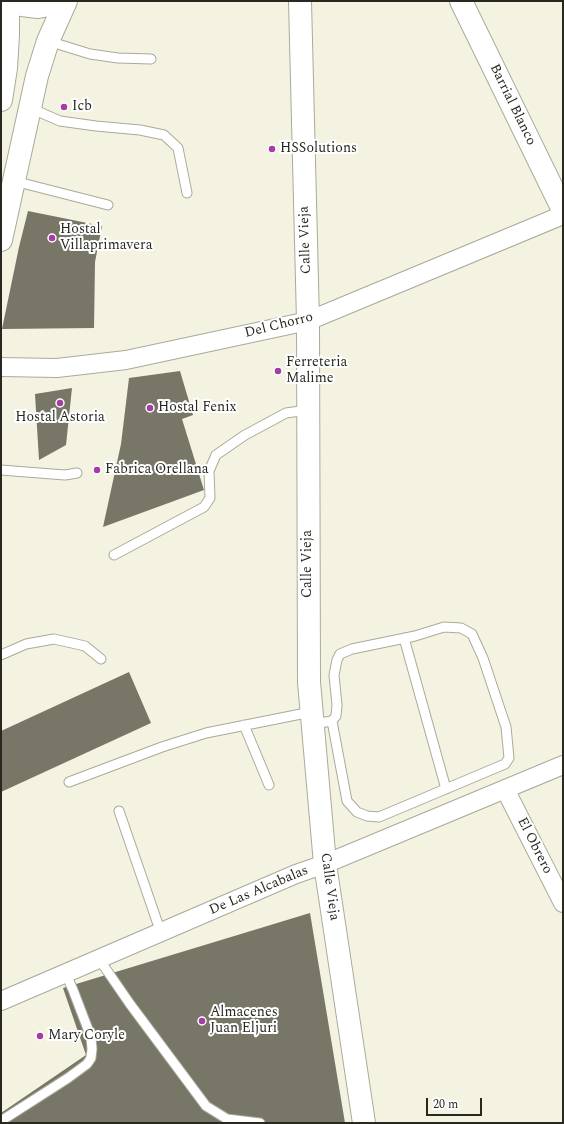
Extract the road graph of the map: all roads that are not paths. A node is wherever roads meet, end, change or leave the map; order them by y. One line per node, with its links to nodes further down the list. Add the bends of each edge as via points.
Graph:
1 (2, 1): 9 (main road, via 8,16 8,35)
2 (15, 1): 3 (main road, via 22,5 38,7)
3 (60, 1)
4 (66, 1): 7 (main road)
5 (300, 1): 17 (main road, Calle Vieja)
6 (461, 1): 14 (main road, Barrial Blanco)
7 (48, 41): 8 (lane, via 90,54); 10 (main road, via 36,76)
8 (152, 59)
9 (1, 100)
10 (30, 108): 11 (main road); 12 (lane, via 60,121 164,135 178,148)
11 (14, 181): 13 (lane); 16 (main road)
12 (187, 193)
13 (108, 205)
14 (563, 210)
15 (563, 215): 17 (street, Del Chorro)
16 (1, 240)
17 (308, 321): 18 (street, Del Chorro, via 126,360 58,368); 19 (main road, Calle Vieja)
18 (1, 367)
19 (308, 410): 22 (lane, via 286,413 245,435 216,455 209,471 210,498 204,507); 26 (main road, Calle Vieja, via 309,682)
20 (1, 470): 21 (lane, via 64,475)
21 (77, 473)
22 (114, 554)
23 (404, 638): 26 (lane, via 340,654 334,675 336,716); 31 (lane); 31 (lane, via 444,627 461,628 472,634 483,658 506,727 509,758 505,764)
24 (1, 655): 25 (lane, via 26,644 54,639 85,646)
25 (101, 659)
26 (318, 719): 27 (lane); 31 (lane, via 347,801 357,812 379,817); 34 (main road, Calle Vieja)
27 (244, 725): 29 (lane, via 206,733 162,747); 30 (lane)
28 (563, 765): 32 (street, De Las Alcabalas)
29 (69, 782)
30 (270, 785)
31 (446, 789)
32 (505, 789): 34 (street, De Las Alcabalas); 35 (street, El Obrero)
33 (119, 811): 36 (lane)
34 (325, 864): 36 (street, De Las Alcabalas); 42 (main road, Calle Vieja)
35 (563, 904)
36 (161, 933): 37 (street, De Las Alcabalas)
37 (99, 959): 38 (street, De Las Alcabalas); 41 (lane, via 206,1106 227,1119)
38 (66, 974): 39 (street, De Las Alcabalas); 40 (lane, via 91,1038 92,1058 68,1078)
39 (1, 1001)
40 (1, 1121)
41 (260, 1123)
42 (364, 1123)

